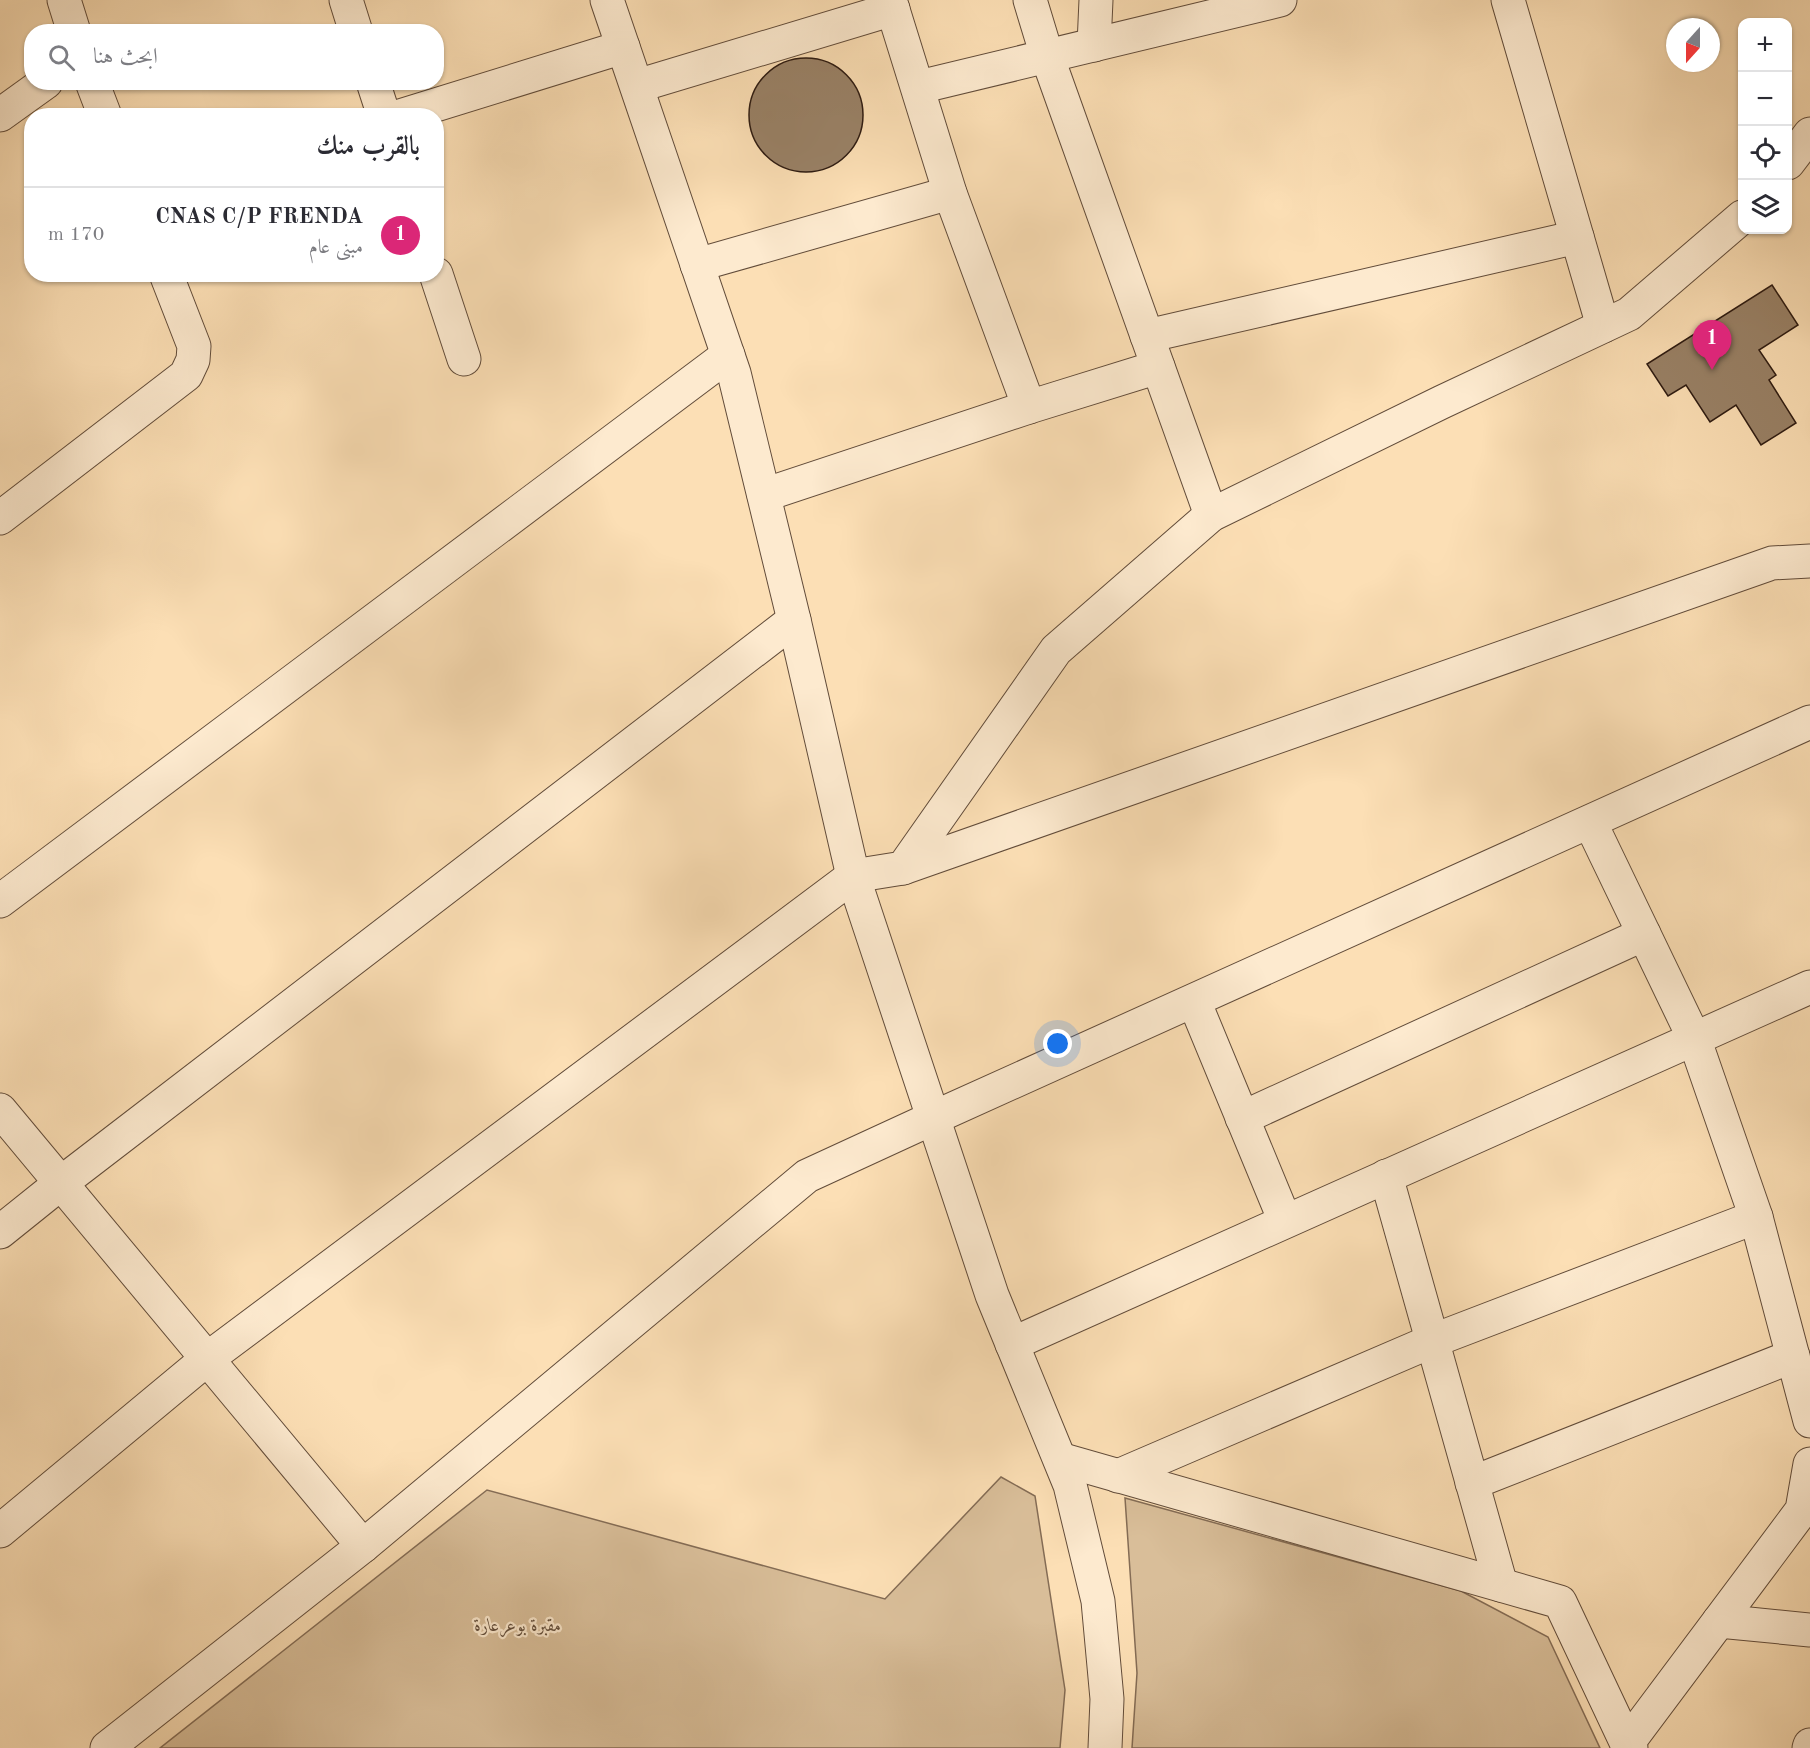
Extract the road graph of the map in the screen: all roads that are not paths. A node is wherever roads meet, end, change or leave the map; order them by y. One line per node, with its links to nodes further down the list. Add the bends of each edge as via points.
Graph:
1 (64, 0): 10 (street)
2 (346, 0): 11 (street)
3 (607, 0): 13 (street)
4 (1030, 0): 14 (street)
5 (1096, 0): 12 (street)
6 (1280, 0): 9 (street)
7 (1508, 0): 28 (street)
8 (892, 4): 15 (street); 16 (street)
9 (1226, 6): 12 (street)
10 (72, 24)
11 (354, 24)
12 (1094, 45): 14 (street)
13 (623, 47): 15 (street); 22 (street)
14 (1047, 56): 16 (street); 33 (street)
15 (637, 86): 29 (street)
16 (919, 87): 26 (street)
17 (35, 90): 23 (street)
18 (95, 90): 20 (street)
19 (376, 90): 21 (street)
20 (102, 108)
21 (381, 108)
22 (426, 108)
23 (0, 115)
24 (1810, 134): 25 (street)
25 (1792, 158)
26 (950, 193): 29 (street); 37 (street)
27 (1738, 221): 32 (street, via 1629,314)
28 (1577, 237): 32 (street); 33 (street)
29 (697, 265): 34 (street)
30 (169, 282): 40 (street, via 194,346 194,360 186,375)
31 (439, 282): 35 (street)
32 (1603, 326): 39 (street)
33 (1147, 336): 36 (street)
34 (728, 355): 38 (street); 47 (street)
35 (465, 359)
36 (1158, 367): 37 (street); 39 (street)
37 (1029, 407): 38 (street)
38 (764, 495): 42 (street)
39 (1211, 515): 45 (street, via 1056,650)
40 (0, 518)
41 (1810, 561): 45 (street, via 1772,563)
42 (794, 620): 46 (street); 56 (street)
43 (1810, 722): 44 (street)
44 (1590, 822): 48 (street); 50 (street)
45 (903, 868): 46 (street)
46 (853, 876): 53 (street); 63 (street)
47 (0, 901)
48 (1644, 934): 51 (street); 54 (street)
49 (1810, 987): 51 (street)
50 (1194, 1001): 53 (street); 54 (street)
51 (1694, 1038): 55 (street); 57 (street)
52 (0, 1110): 56 (street)
53 (933, 1118): 61 (street); 71 (street, via 807,1176)
54 (1242, 1118): 58 (street)
55 (1386, 1176): 58 (street); 60 (street)
56 (61, 1184): 59 (street); 63 (street)
57 (1756, 1216): 60 (street); 62 (street)
58 (1285, 1221): 61 (street)
59 (0, 1232)
60 (1432, 1341): 67 (street); 68 (street)
61 (1012, 1344): 65 (street)
62 (1793, 1356): 64 (street); 68 (street)
63 (207, 1359): 70 (street); 71 (street)
64 (1810, 1421)
65 (1059, 1460): 67 (street); 77 (street, via 1070,1485 1098,1601 1107,1700)
66 (1810, 1464): 69 (street)
67 (1118, 1476): 72 (street)
68 (1472, 1483): 72 (street)
69 (1806, 1510): 73 (street)
70 (0, 1531)
71 (363, 1546): 76 (street)
72 (1501, 1585): 75 (street, via 1560,1602)
73 (1719, 1622): 74 (street); 75 (street)
74 (1810, 1630)
75 (1629, 1746)
76 (107, 1748)
77 (1106, 1748)

